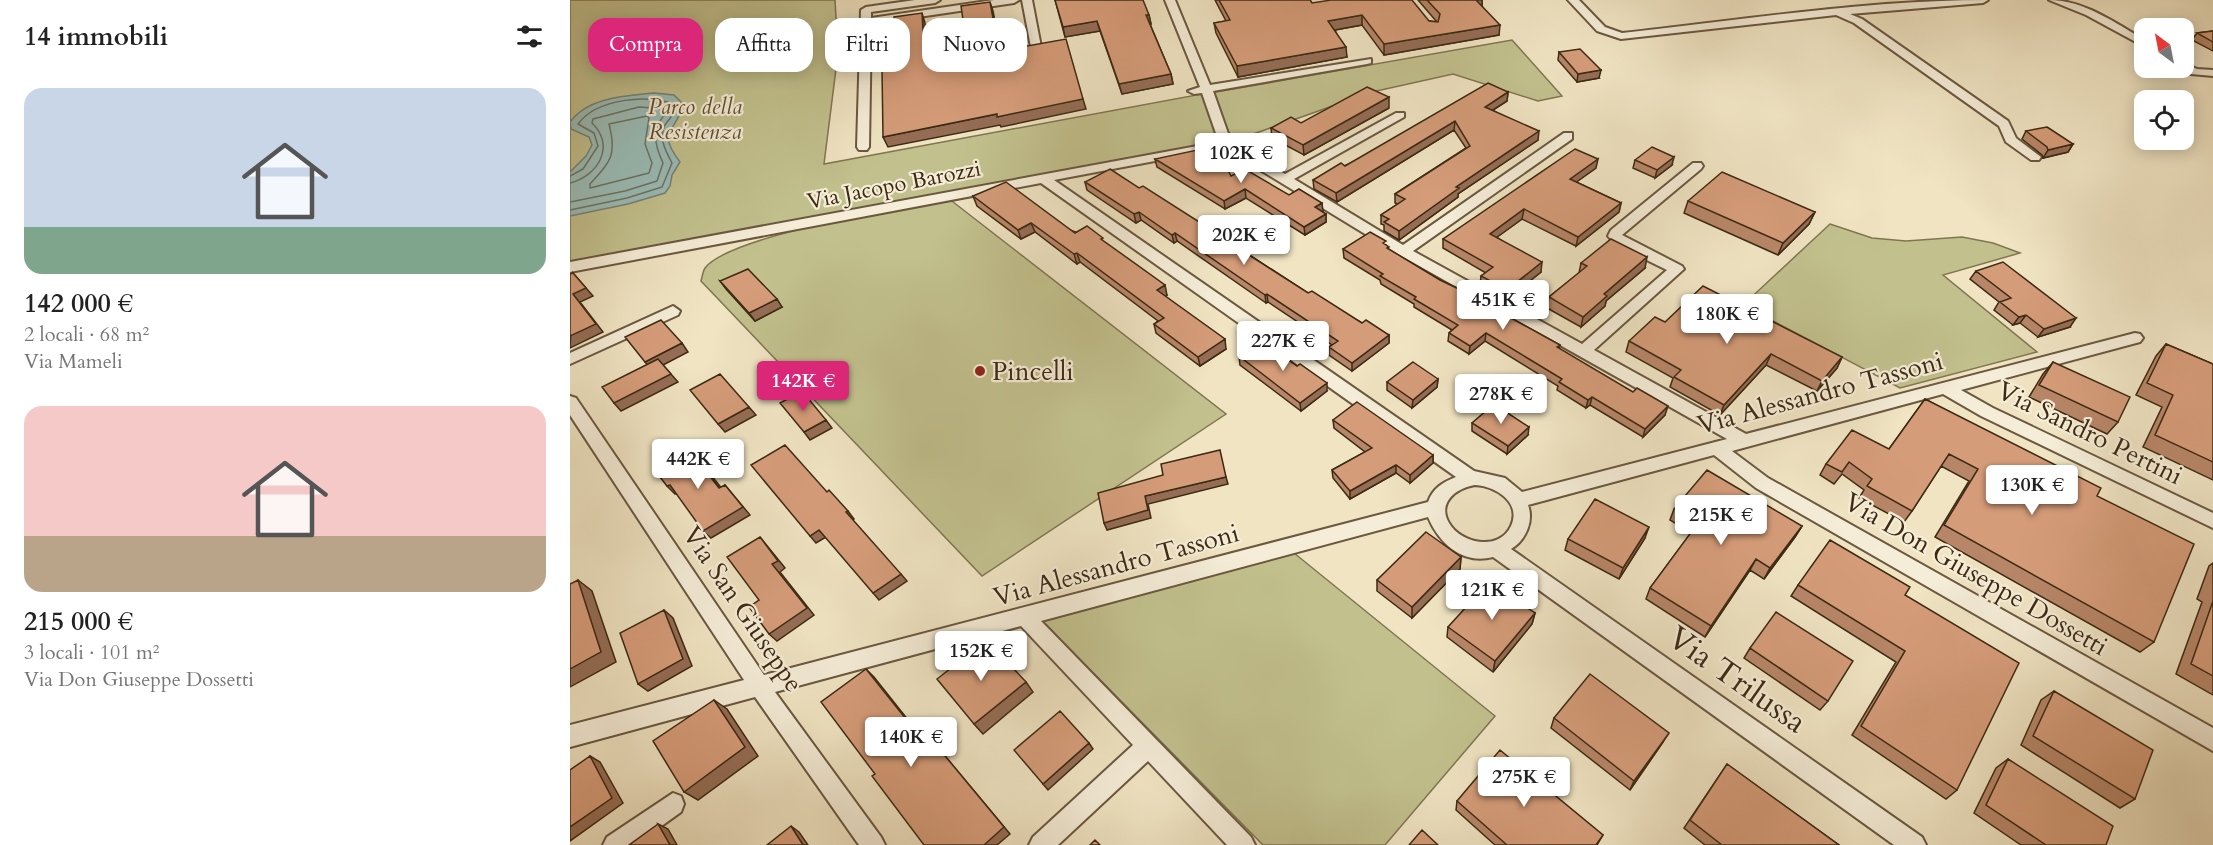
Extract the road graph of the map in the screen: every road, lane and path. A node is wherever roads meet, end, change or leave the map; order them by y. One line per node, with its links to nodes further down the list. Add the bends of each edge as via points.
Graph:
1 (935, 0): 9 (street, via 866,10)
2 (1014, 0): 10 (street)
3 (1027, 0): 12 (street)
4 (1170, 0): 17 (street)
5 (1573, 0): 8 (street, via 1601,29 1621,36)
6 (1983, 0): 8 (street)
7 (2055, 0): 11 (street, via 2090,13)
8 (1830, 13): 23 (street, via 1858,21 2004,124 2010,139)
9 (865, 18)
10 (892, 18)
11 (2134, 38)
12 (1036, 47)
13 (1366, 61): 17 (street)
14 (2194, 71): 16 (street)
15 (864, 72): 22 (street)
16 (2213, 74)
17 (1207, 89): 18 (street); 21 (street)
18 (1194, 91)
19 (1400, 115): 26 (street)
20 (1568, 136): 27 (street)
21 (1226, 144): 25 (street, Via Jacopo Barozzi); 26 (street)
22 (862, 147)
23 (2035, 157)
24 (1697, 166): 31 (street, via 1615,236 1677,269)
25 (1043, 178): 28 (street, Via Jacopo Barozzi); 37 (street)
26 (1285, 179): 27 (street)
27 (1403, 251): 31 (street)
28 (570, 267)
29 (673, 311): 32 (street)
30 (2136, 338): 33 (street, Via Alessandro Tassoni)
31 (1585, 350): 35 (street)
32 (570, 359)
33 (1945, 388): 35 (street, Via Alessandro Tassoni); 40 (street, Via Sandro Pertini)
34 (570, 402): 43 (street, Via San Giuseppe)
35 (1745, 441): 36 (street, Via Alessandro Tassoni)
36 (1716, 448): 38 (street, Via Alessandro Tassoni); 45 (street, Via Don Giuseppe Dossetti, via 1762,483)
37 (1471, 478): 38 (street, via 1499,483); 39 (street, via 1447,488 1439,497)
38 (1519, 500): 41 (street, via 1522,523 1517,533)
39 (1436, 515): 41 (street, via 1443,533 1460,545 1481,550); 42 (street, Via Alessandro Tassoni, via 1396,519)
40 (2213, 521)
41 (1502, 545): 52 (street, Via Trilussa, via 1524,567)
42 (1025, 617): 43 (street, Via Alessandro Tassoni); 46 (street)
43 (759, 686): 44 (street, Via Alessandro Tassoni); 49 (street, Via San Giuseppe)
44 (570, 736)
45 (2213, 740)
46 (1148, 746): 50 (street); 51 (street)
47 (672, 804): 48 (street)
48 (615, 845)
49 (873, 845)
50 (1041, 845)
51 (1243, 845)
52 (1914, 845)

